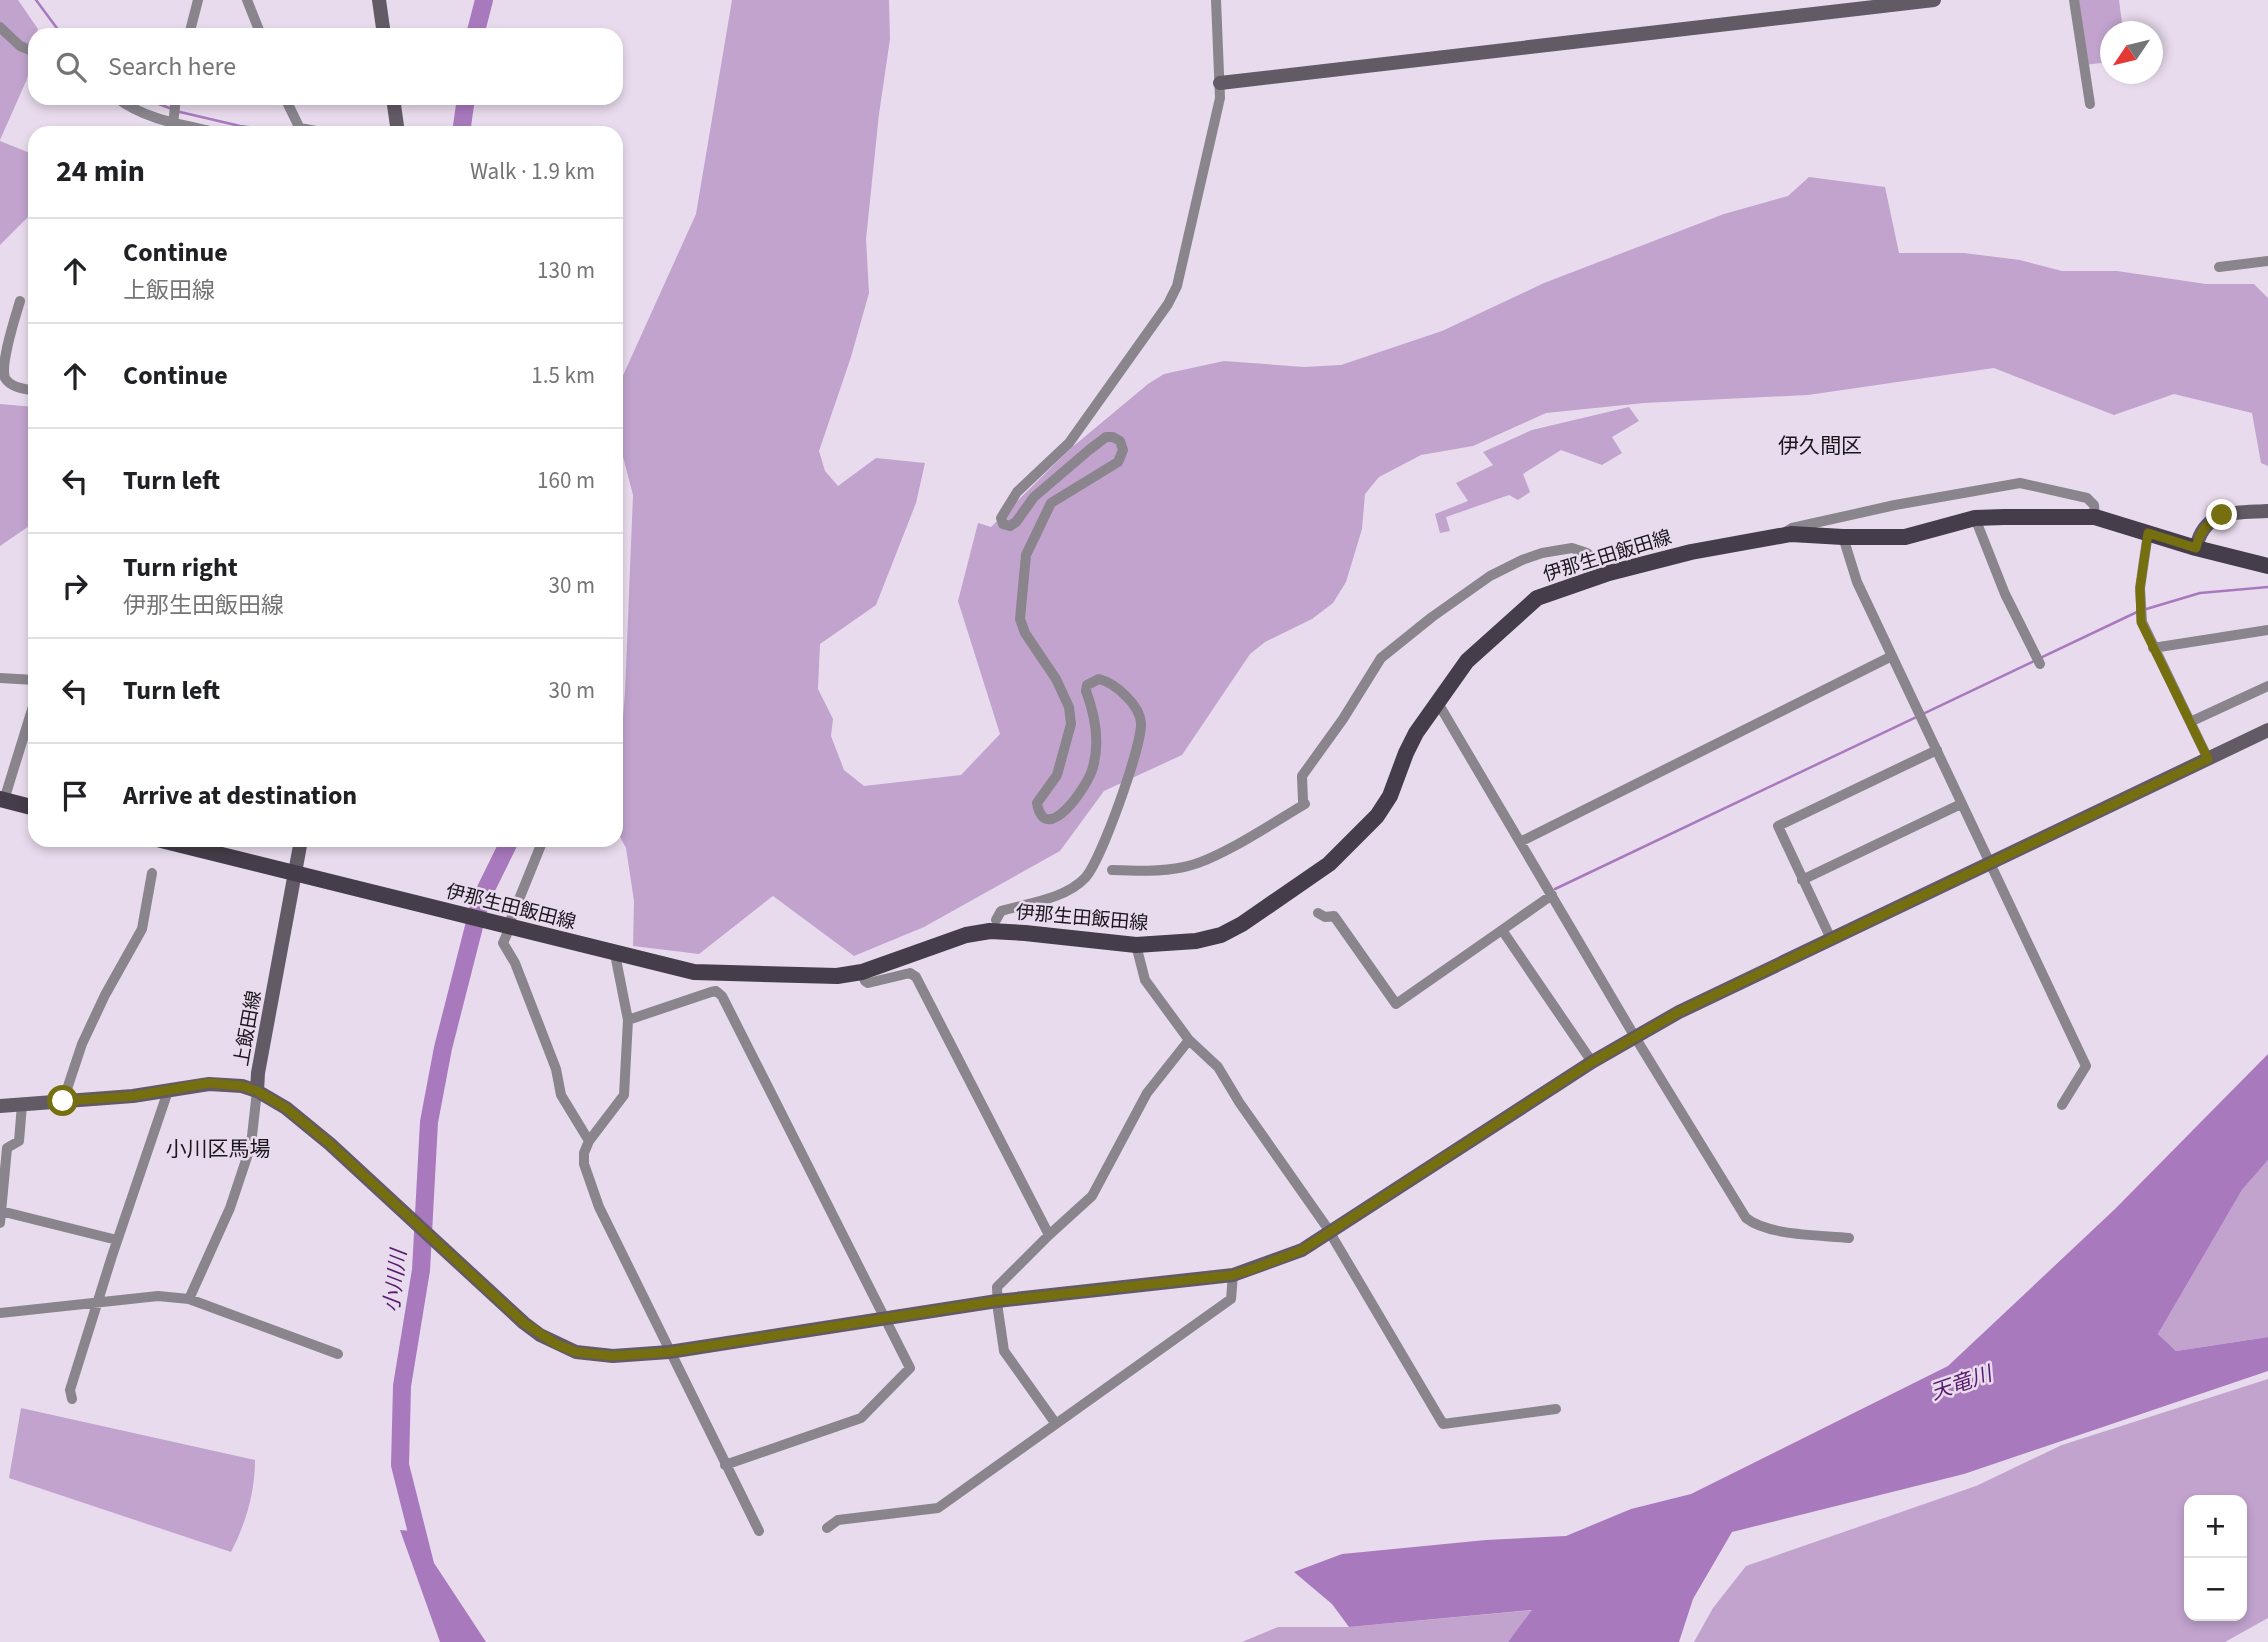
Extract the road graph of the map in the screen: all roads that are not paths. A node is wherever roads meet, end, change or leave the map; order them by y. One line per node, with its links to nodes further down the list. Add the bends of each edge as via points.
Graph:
1 (198, 0): 8 (street)
2 (247, 0): 9 (street)
3 (379, 0): 10 (street)
4 (1216, 0): 12 (street)
5 (1934, 0): 12 (street)
6 (2074, 0): 13 (street)
7 (0, 27): 11 (street)
8 (191, 28)
9 (258, 28)
10 (383, 28)
11 (28, 49)
12 (1220, 83): 61 (street, via 1184,265 1168,304 1069,443 1017,492 1001,518 1010,526 1034,497 1089,450 1106,437 1120,441 1123,450 1118,462 1051,503 1026,555 1020,620 1056,679 1071,724 1057,775 1037,803 1044,819 1058,817 1071,804 1093,768 1097,736 1087,685 1099,679 1107,681 1131,702 1141,722 1133,761 1092,869 1070,891 1001,911)
13 (2090, 104)
14 (128, 105): 18 (street)
15 (175, 105): 18 (street)
16 (288, 105): 19 (street)
17 (394, 105): 20 (street)
18 (173, 124)
19 (299, 126)
20 (397, 126)
21 (2268, 261): 22 (street)
22 (2219, 267)
23 (20, 302): 24 (street, via 2,366 5,378)
24 (28, 389)
25 (2268, 511): 31 (street, via 2222,515 2199,532)
26 (2095, 517): 27 (main road, 伊那生田飯田線); 28 (main road, 伊那生田飯田線); 29 (street, via 2094,505 2087,498 2020,482 1833,518 1792,528)
27 (1975, 518): 30 (main road, 伊那生田飯田線, via 1905,537); 37 (street)
28 (2148, 533): 31 (main road, 伊那生田飯田線); 35 (street, via 2140,610)
29 (1780, 536): 30 (main road, 伊那生田飯田線); 33 (main road, 伊那生田飯田線)
30 (1843, 537): 36 (street, via 1857,582)
31 (2196, 548): 32 (main road, 伊那生田飯田線)
32 (2268, 566)
33 (1609, 573): 41 (main road, 伊那生田飯田線, via 1538,598 1467,662); 55 (street, via 1587,553 1572,548 1522,559 1490,576 1381,658 1302,776 1305,804 1186,867)
34 (2268, 630): 35 (street)
35 (2153, 648): 43 (street)
36 (1892, 656): 45 (street); 50 (street)
37 (2038, 661)
38 (0, 678): 39 (street)
39 (28, 680)
40 (2268, 686): 43 (street)
41 (1438, 703): 50 (street); 65 (main road, 伊那生田飯田線, via 1416,733 1377,817 1329,864 1221,935)
42 (28, 721): 47 (street)
43 (2190, 722): 46 (street)
44 (2268, 730): 46 (street)
45 (1937, 750): 48 (street); 58 (street, via 1777,826)
46 (2208, 759): 54 (street)
47 (2, 800): 49 (main road)
48 (1961, 804): 54 (street); 58 (street)
49 (28, 806)
50 (1520, 842): 59 (street)
51 (211, 847): 56 (main road, 伊那生田飯田線)
52 (300, 847): 56 (street, 上飯田線)
53 (540, 847): 62 (street)
54 (1989, 863): 64 (street); 76 (street, via 2086,1066)
55 (1112, 870)
56 (295, 872): 62 (main road, 伊那生田飯田線); 73 (street, 上飯田線)
57 (152, 873): 74 (street, via 142,929 82,1044)
58 (1802, 880): 64 (street)
59 (1552, 895): 63 (street); 69 (street)
60 (1318, 913): 63 (street, via 1334,916 1396,1003)
61 (996, 920)
62 (508, 924): 66 (main road, 伊那生田飯田線); 78 (street, via 503,943 552,1057 561,1095)
63 (1502, 930): 71 (street)
64 (1831, 939): 69 (street)
65 (1136, 945): 67 (main road, 伊那生田飯田線, via 990,931 966,935); 70 (street, via 1145,979)
66 (615, 954): 67 (main road, 伊那生田飯田線, via 694,972 811,976); 68 (street)
67 (862, 972): 82 (street, via 868,983 910,973 916,977)
68 (628, 1020): 78 (street, via 624,1095); 90 (street, via 711,992 722,996)
69 (1635, 1037): 71 (street); 83 (street, via 1746,1218 1768,1229)
70 (1189, 1040): 81 (street, via 1218,1067); 82 (street, via 1147,1093 1092,1196)
71 (1592, 1062): 81 (street)
72 (168, 1091): 73 (street, 上飯田線, via 222,1083); 74 (street, 上飯田線); 84 (street)
73 (257, 1091): 86 (street, via 251,1145 230,1208); 91 (street, via 301,1120 524,1323 556,1344 595,1356)
74 (63, 1101): 75 (street, 上飯田線)
75 (22, 1105): 77 (street, 上飯田線); 79 (street, via 19,1140 7,1148)
76 (2062, 1105)
77 (0, 1107)
78 (589, 1141): 91 (street, via 584,1164 599,1207)
79 (1, 1212): 80 (street); 84 (street)
80 (0, 1223)
81 (1330, 1232): 85 (street, via 1302,1250); 94 (street, via 1443,1424)
82 (1049, 1235): 88 (street, via 997,1287)
83 (1849, 1238)
84 (117, 1240): 87 (street)
85 (1233, 1275): 88 (street); 95 (street, via 1231,1300)
86 (189, 1299): 87 (street); 92 (street)
87 (100, 1300): 89 (street); 93 (street, via 70,1390)
88 (997, 1301): 90 (street); 95 (street, via 1004,1352)
89 (0, 1313)
90 (887, 1318): 91 (street); 96 (street, via 910,1368 860,1418)
91 (669, 1352): 96 (street)
92 (338, 1354)
93 (72, 1399)
94 (1556, 1409)
95 (1056, 1424): 97 (street, via 938,1508 838,1520)
96 (725, 1465): 98 (street)
97 (827, 1528)
98 (759, 1531)

